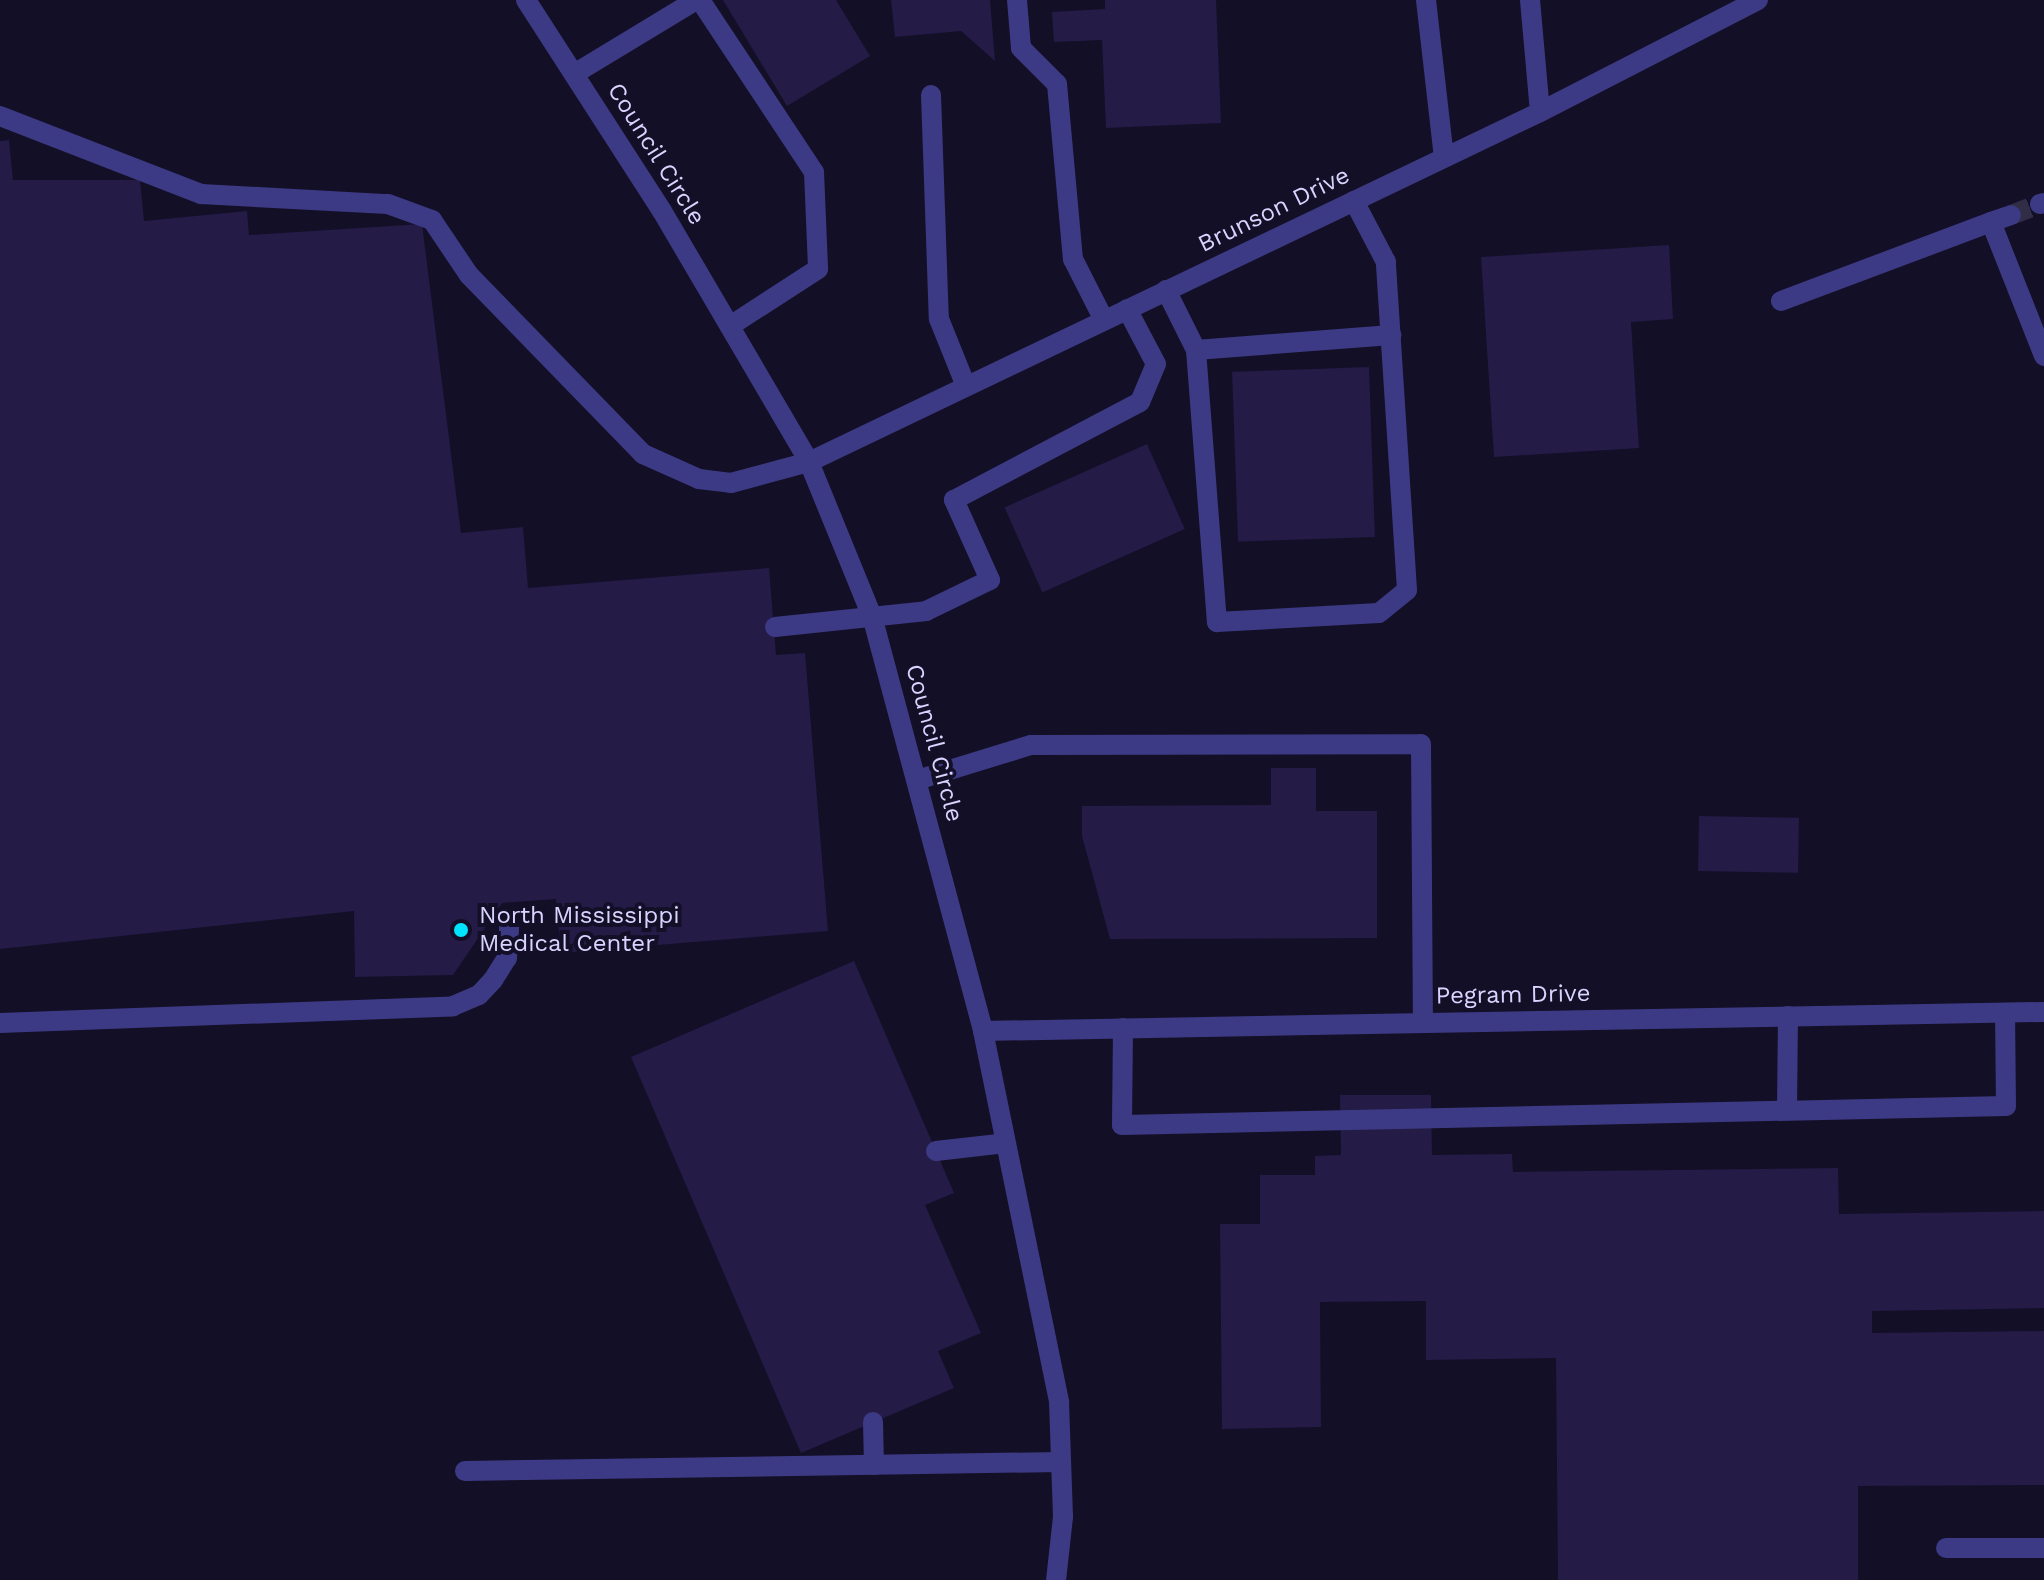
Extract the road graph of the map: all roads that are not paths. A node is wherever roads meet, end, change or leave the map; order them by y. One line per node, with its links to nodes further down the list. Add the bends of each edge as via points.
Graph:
1 (526, 0): 7 (street, Council Circle)
2 (698, 0): 7 (street); 17 (street, via 814,172 818,269)
3 (1017, 0): 16 (street, via 1021,48 1057,84 1073,259)
4 (1426, 0): 11 (street)
5 (1530, 0): 9 (street)
6 (1758, 0): 9 (street, Brunson Drive)
7 (574, 74): 17 (street, Council Circle)
8 (931, 95): 21 (street, via 939,319)
9 (1540, 112): 11 (street, Brunson Drive)
10 (0, 116): 22 (street, Brunson Drive, via 201,194 388,204 432,220 469,275 643,454 699,479 731,483)
11 (1444, 157): 12 (street, Brunson Drive)
12 (1354, 201): 13 (street, Brunson Drive); 18 (street, via 1386,262)
13 (1166, 290): 15 (street, Brunson Drive); 19 (street)
14 (1781, 301): 20 (street, via 2001,219)
15 (1127, 309): 16 (street, Brunson Drive); 23 (street, via 1156,364 1140,402 954,500 990,580 926,611)
16 (1104, 320): 21 (street, Brunson Drive)
17 (730, 326): 22 (street, Council Circle)
18 (1391, 335): 19 (street); 19 (street, via 1407,590 1379,613 1217,622)
19 (1196, 350)
20 (2044, 356)
21 (966, 386): 22 (street, Brunson Drive)
22 (809, 462): 23 (street, Council Circle)
23 (872, 616): 24 (street); 25 (street, Council Circle)
24 (775, 627)
25 (917, 780): 30 (street, via 1031,745 1421,744); 33 (street, Council Circle)
26 (509, 927): 31 (street, via 507,958 493,980 479,995 453,1006)
27 (2044, 1012): 28 (street, Pegram Drive)
28 (2005, 1013): 29 (street, Pegram Drive); 34 (street, via 2006,1106)
29 (1788, 1016): 30 (street, Pegram Drive); 34 (street)
30 (1423, 1022): 32 (street, Pegram Drive)
31 (0, 1023)
32 (1123, 1028): 33 (street, Pegram Drive); 34 (street, via 1122,1125)
33 (983, 1031): 35 (street, Council Circle)
34 (1787, 1110)
35 (1006, 1143): 36 (street); 38 (street, Council Circle, via 1059,1402)
36 (936, 1151)
37 (873, 1422): 39 (street)
38 (1061, 1462): 39 (street); 43 (street, Council Circle, via 1063,1517)
39 (874, 1465): 40 (street)
40 (465, 1471)
41 (1946, 1548): 42 (street)
42 (2044, 1548)
43 (1056, 1580)

